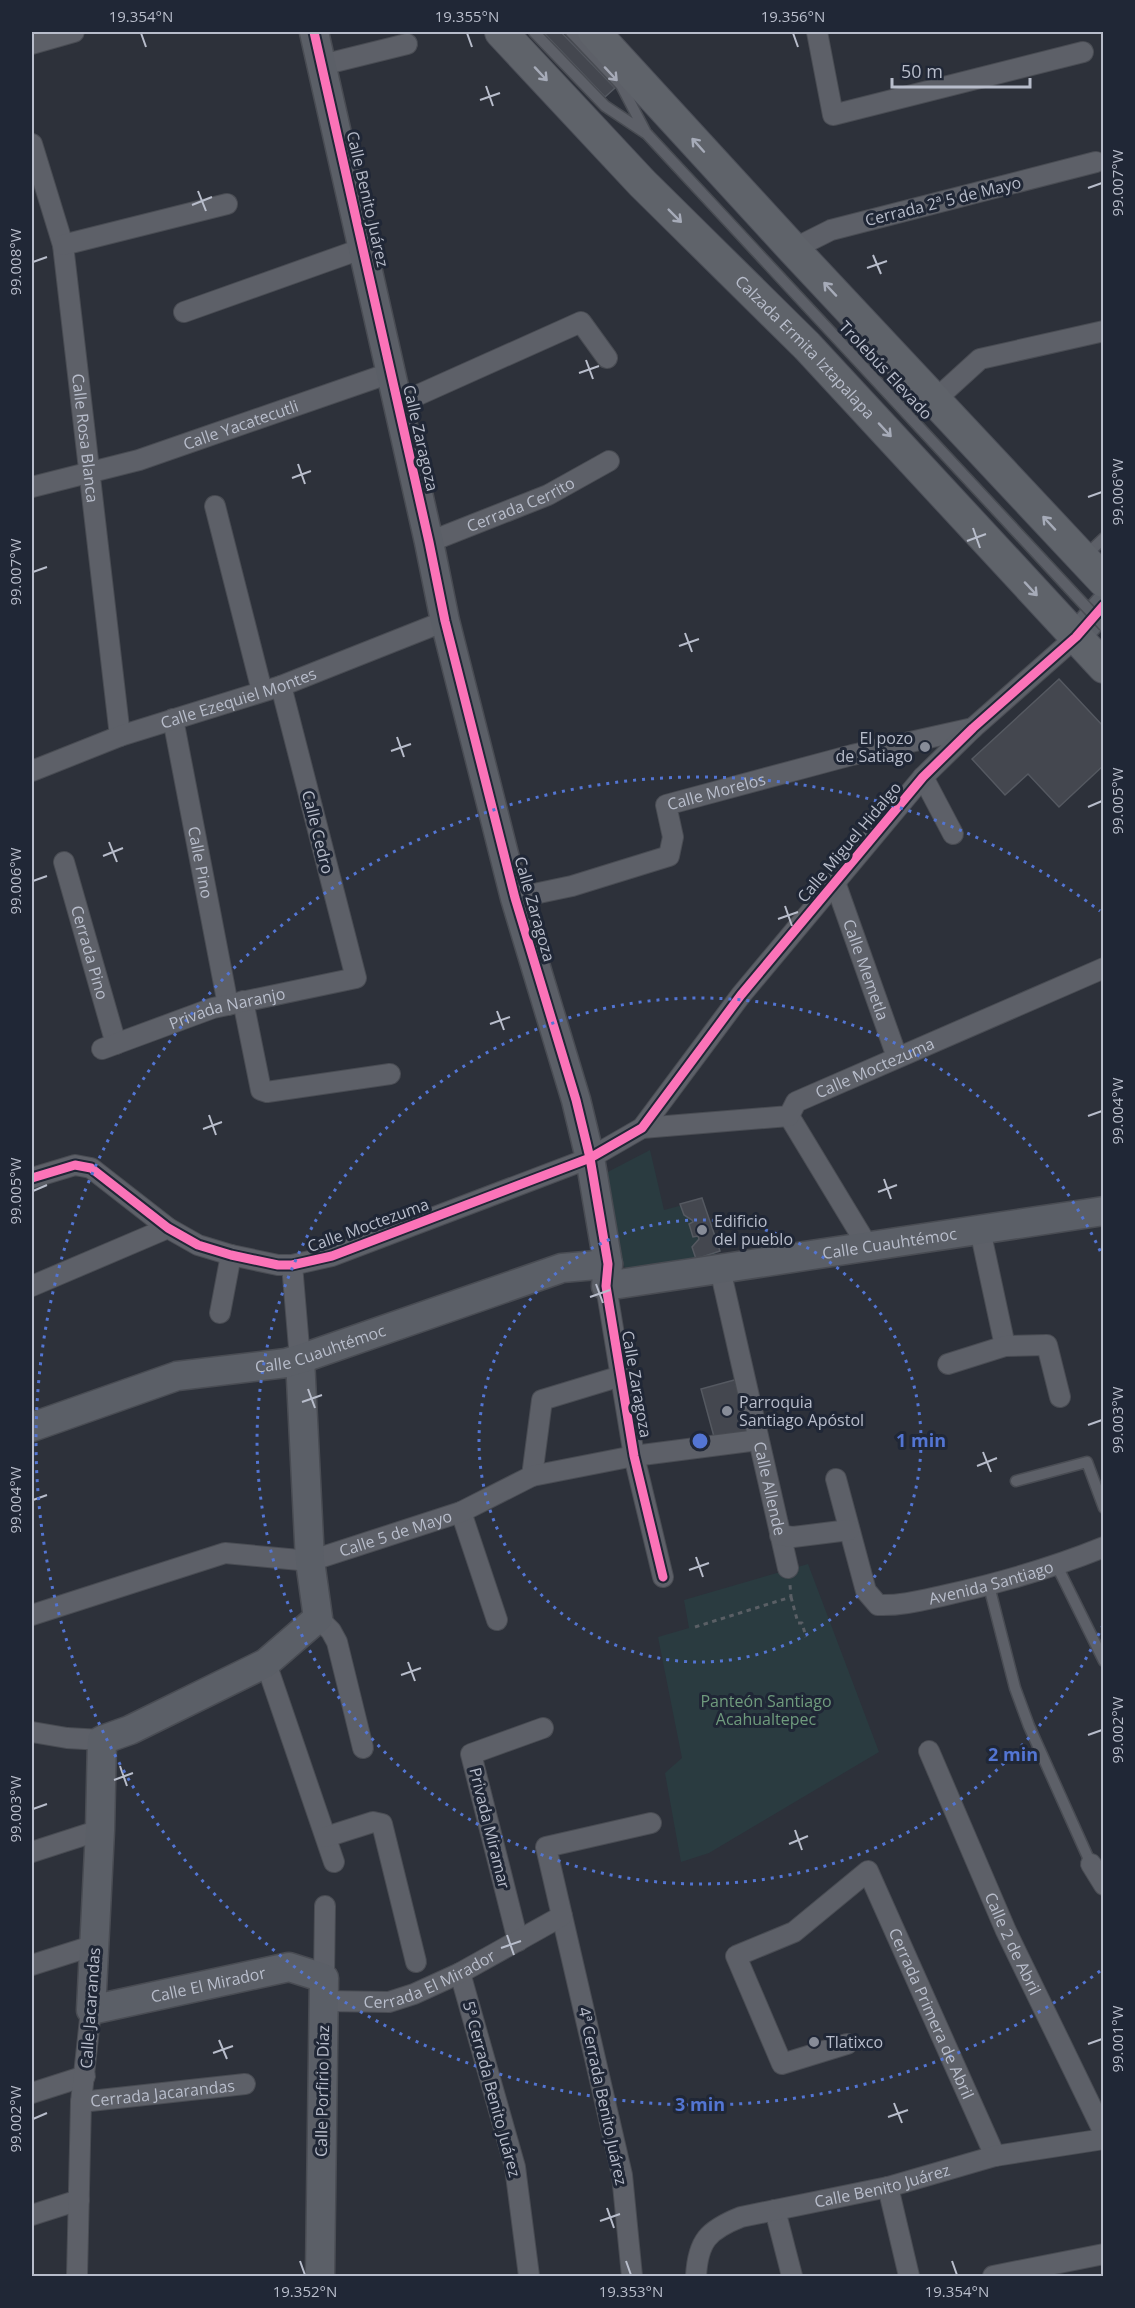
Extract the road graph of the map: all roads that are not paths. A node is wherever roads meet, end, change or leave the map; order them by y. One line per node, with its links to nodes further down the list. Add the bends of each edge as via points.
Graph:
1 (74, 32): 8 (street)
2 (314, 32): 11 (street, Calle Benito Juárez)
3 (501, 32): 34 (main road, Calzada Ermita Iztapalapa, one-way to 34, via 642,183)
4 (534, 32): 12 (lane, Trolebús Elevado, via 605,106)
5 (571, 32): 12 (lane, Trolebús Elevado, one-way to 12, via 621,85)
6 (594, 32): 18 (main road, one-way to 6)
7 (817, 32): 10 (street, via 833,115)
8 (32, 44)
9 (407, 44): 11 (street)
10 (1083, 52)
11 (322, 65): 17 (street, Calle Benito Juárez)
12 (647, 134): 34 (lane, Trolebús Elevado, bridge)
13 (32, 144): 16 (street, Calle Rosa Blanca)
14 (1096, 162): 18 (street, Cerrada 2ª 5 de Mayo, via 831,230)
15 (227, 204): 16 (street)
16 (63, 245): 26 (street, Calle Rosa Blanca)
17 (364, 248): 19 (street); 22 (street, Calle Benito Juárez)
18 (793, 249): 23 (main road, one-way to 18)
19 (184, 312)
20 (1104, 331): 23 (street, via 980,359)
21 (607, 358): 24 (street, via 581,322)
22 (390, 373): 24 (street, Calle Zaragoza); 26 (street, Calle Yacatecutli)
23 (935, 400): 30 (main road, one-way to 23)
24 (398, 404): 29 (street, Calle Zaragoza)
25 (609, 461): 29 (street, Cerrada Cerrito, via 548,495)
26 (88, 474): 27 (street, Calle Yacatecutli); 39 (street, Calle Rosa Blanca)
27 (32, 487)
28 (215, 506): 36 (street, Calle Cedro)
29 (429, 542): 33 (street, Calle Zaragoza)
30 (1093, 548): 31 (main road)
31 (1104, 581)
32 (1104, 605): 34 (street)
33 (445, 621): 36 (street, Calle Ezequiel Montes); 45 (street, Calle Zaragoza)
34 (1090, 631): 35 (main road, Calzada Ermita Iztapalapa); 38 (street, Calle Miguel Hidalgo)
35 (1104, 667)
36 (271, 689): 37 (street, Calle Ezequiel Montes); 47 (street, Calle Cedro)
37 (173, 719): 39 (street, Calle Ezequiel Montes); 48 (street, Calle Pino)
38 (973, 728): 41 (street, Calle Miguel Hidalgo); 45 (street, Calle Morelos, via 852,755 666,805 673,837 669,856 572,886)
39 (120, 736): 40 (street, Calle Ezequiel Montes)
40 (32, 771)
41 (923, 777): 42 (street); 44 (street, Calle Miguel Hidalgo)
42 (953, 834)
43 (64, 862): 49 (street, Cerrada Pino)
44 (835, 882): 50 (street, Calle Memetla); 53 (street, Calle Miguel Hidalgo, via 741,995)
45 (515, 898): 54 (street, Calle Zaragoza)
46 (1102, 973): 50 (street, Calle Moctezuma)
47 (356, 978): 48 (street, Privada Naranjo)
48 (236, 1003): 49 (street, Privada Naranjo); 51 (street, Calle Pino, via 261,1090)
49 (109, 1046)
50 (897, 1057): 52 (street, Calle Moctezuma, via 796,1102)
51 (390, 1074)
52 (789, 1116): 53 (street); 59 (street)
53 (642, 1128): 54 (street, Calle Miguel Hidalgo)
54 (590, 1158): 61 (street, Calle Moctezuma, via 332,1256); 63 (street, Calle Zaragoza)
55 (32, 1178): 57 (street, Calle Moctezuma, via 75,1165 91,1168)
56 (1104, 1211): 58 (street, Calle Cuauhtémoc)
57 (168, 1228): 60 (street, Calle Moctezuma, via 198,1245); 64 (street)
58 (980, 1230): 59 (street, Calle Cuauhtémoc); 66 (street)
59 (867, 1245): 62 (street, Calle Cuauhtémoc)
60 (231, 1255): 61 (street, Calle Moctezuma); 65 (street)
61 (292, 1265): 67 (street)
62 (720, 1269): 63 (street, Calle Cuauhtémoc); 72 (street, Calle Allende)
63 (607, 1275): 67 (street, Calle Cuauhtémoc, via 562,1268); 69 (street, Calle Zaragoza)
64 (32, 1286)
65 (220, 1313)
66 (1005, 1346): 68 (street); 70 (street, via 1047,1345)
67 (300, 1359): 71 (street, Calle Cuauhtémoc, via 177,1376); 82 (street)
68 (948, 1364)
69 (621, 1376): 73 (street, Calle Zaragoza); 74 (street, via 542,1401)
70 (1060, 1397)
71 (32, 1427)
72 (758, 1440): 73 (street, Calle 5 de Mayo); 80 (street, Calle Allende)
73 (634, 1456): 74 (street, Calle 5 de Mayo); 85 (street, Calle Zaragoza)
74 (532, 1476): 78 (street, Calle 5 de Mayo)
75 (836, 1479): 79 (street)
76 (1016, 1481): 77 (lane, via 1087,1462)
77 (1104, 1508)
78 (461, 1512): 82 (street, Calle 5 de Mayo); 89 (street)
79 (849, 1530): 80 (street); 86 (street, Avenida Santiago, via 866,1591 878,1605 896,1605)
80 (780, 1535): 84 (street, Calle Allende)
81 (1104, 1547): 83 (street, Avenida Santiago)
82 (310, 1561): 87 (street, Calle 5 de Mayo, via 225,1553); 88 (street)
83 (1057, 1566): 86 (street, Avenida Santiago); 90 (lane)
84 (788, 1568)
85 (663, 1577)
86 (989, 1586): 102 (lane, via 1015,1688)
87 (32, 1615)
88 (318, 1618): 91 (street); 95 (street, via 337,1642)
89 (497, 1620)
90 (1104, 1661)
91 (266, 1663): 94 (street); 99 (street)
92 (543, 1728): 106 (street, Privada Miramar, via 471,1754)
93 (32, 1732): 94 (street)
94 (102, 1740): 98 (street, Calle Jacarandas)
95 (363, 1748)
96 (929, 1751): 118 (street, Calle 2 de Abril, via 1006,1931)
97 (651, 1823): 105 (street, via 546,1847)
98 (100, 1830): 100 (street); 107 (street, Calle Jacarandas)
99 (326, 1837): 101 (street); 108 (street, via 373,1822 382,1824)
100 (32, 1852)
101 (334, 1862)
102 (1091, 1864): 103 (street)
103 (1104, 1885)
104 (325, 1906): 111 (street, Calle Porfirio Díaz)
105 (562, 1916): 106 (street, Cerrada El Mirador); 130 (street, 4ª Cerrada Benito Juárez, via 622,2175)
106 (518, 1941): 110 (street, Cerrada El Mirador)
107 (94, 1945): 109 (street); 112 (street, Calle Jacarandas)
108 (416, 1962)
109 (32, 1965)
110 (460, 1973): 111 (street, Cerrada El Mirador, via 389,2002); 129 (street, 5ª Cerrada Benito Juárez, via 515,2167)
111 (323, 1989): 112 (street, Calle El Mirador, via 289,1967); 128 (street, Calle Porfirio Díaz)
112 (91, 2010): 114 (street, Calle Jacarandas)
113 (847, 2044): 120 (street, Cerrada Primera de Abril, via 782,2064 736,1956 794,1932 868,1871)
114 (86, 2076): 116 (street); 117 (street, Calle Jacarandas)
115 (245, 2084): 117 (street, Cerrada Jacarandas)
116 (32, 2093)
117 (81, 2102): 122 (street, Calle Jacarandas)
118 (1104, 2133)
119 (1104, 2139): 120 (street, Calle Benito Juárez)
120 (995, 2156): 121 (street, Calle Benito Juárez)
121 (888, 2187): 123 (street, Calle Benito Juárez); 133 (street)
122 (79, 2200): 124 (street); 127 (street, Calle Jacarandas)
123 (775, 2210): 131 (street, Calle Benito Juárez, via 721,2225 705,2238 697,2258); 132 (street)
124 (32, 2215)
125 (1104, 2254): 126 (street)
126 (1003, 2276)
127 (77, 2277)
128 (320, 2277)
129 (529, 2277)
130 (632, 2277)
131 (696, 2277)
132 (792, 2277)
133 (909, 2277)

